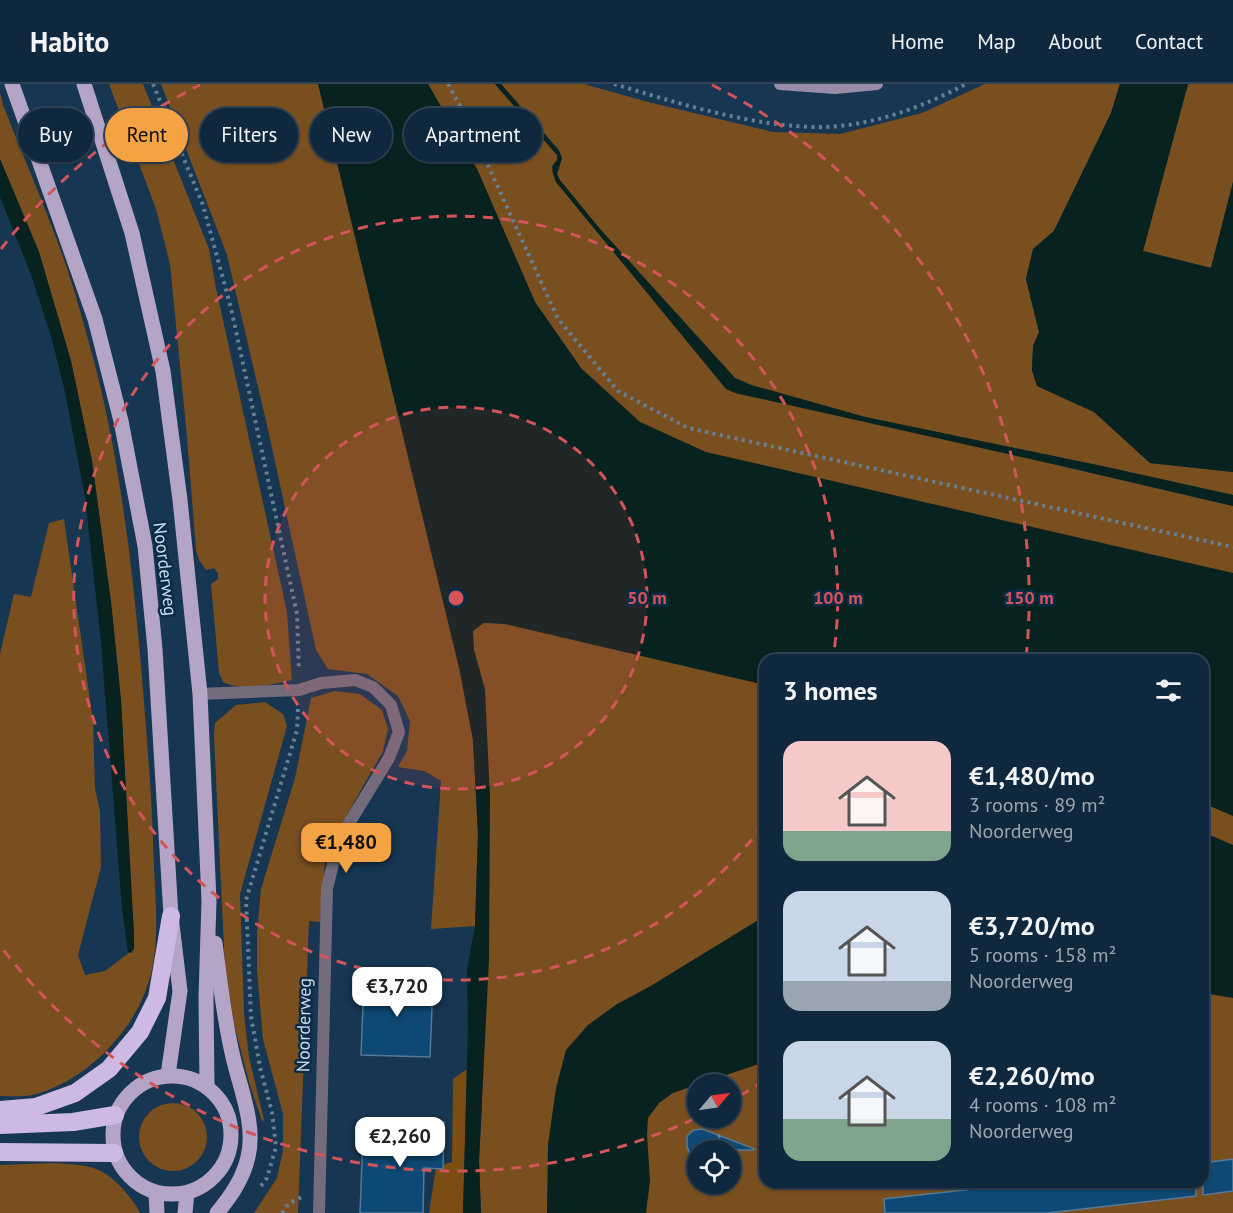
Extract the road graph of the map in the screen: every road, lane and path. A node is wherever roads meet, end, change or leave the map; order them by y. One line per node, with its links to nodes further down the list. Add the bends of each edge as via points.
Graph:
1 (12, 84): 13 (main road, Noorderweg, via 95,319 123,432 145,546)
2 (84, 84): 11 (main road, Noorderweg, via 132,233 162,371)
3 (153, 84): 10 (path, via 203,205 231,308 297,614)
4 (448, 84): 9 (path, via 558,319 618,391 688,428)
5 (614, 84): 8 (path, via 764,123 824,127 880,119)
6 (786, 84): 7 (main road, via 835,88)
7 (877, 84)
8 (966, 84)
9 (1233, 547)
10 (300, 690): 11 (street, Noorderweg); 23 (path, via 297,730 246,900 251,1016 276,1147); 29 (street, Noorderweg, via 321,683 355,680 373,687 392,705 399,732 389,758 344,834 327,888)
11 (200, 694): 12 (main road, Noorderweg)
12 (209, 901): 15 (main road, Noorderweg); 28 (main road, Noorderweg, via 232,1057 249,1129 249,1156 235,1191)
13 (171, 916): 14 (main road, Noorderweg, via 180,991); 16 (highway, via 157,999 140,1032 109,1069 75,1093 36,1107)
14 (168, 1075): 15 (main road, via 189,1077); 17 (main road, via 151,1078 136,1087 123,1099)
15 (207, 1086): 25 (main road, via 229,1118 232,1137 219,1172)
16 (0, 1110)
17 (115, 1115): 18 (highway, via 73,1122); 22 (main road)
18 (0, 1125)
19 (723, 1134): 20 (path)
20 (715, 1140)
21 (0, 1152): 22 (highway)
22 (114, 1153): 24 (main road, via 138,1185)
23 (261, 1187)
24 (156, 1193): 25 (main road); 26 (main road)
25 (187, 1193): 27 (main road)
26 (158, 1213)
27 (185, 1213)
28 (217, 1213)
29 (318, 1213)

